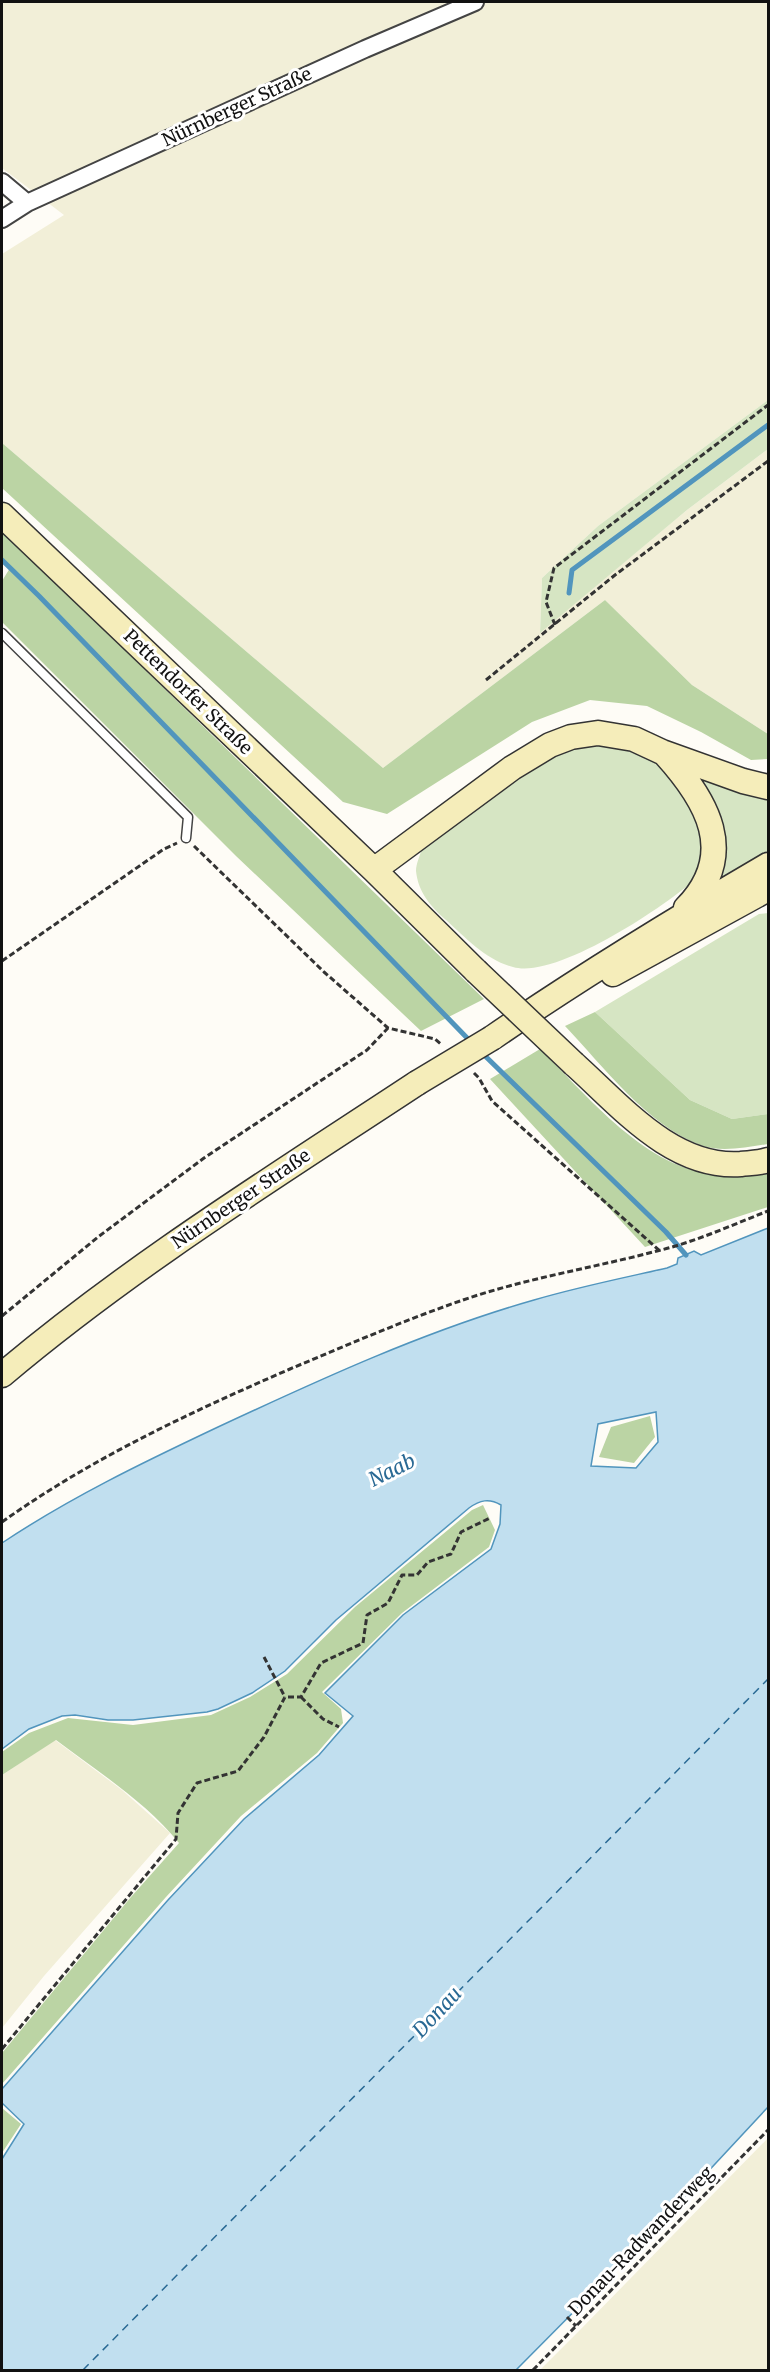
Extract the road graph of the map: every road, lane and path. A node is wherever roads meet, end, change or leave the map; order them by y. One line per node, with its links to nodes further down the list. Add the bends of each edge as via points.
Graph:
1 (475, 2): 3 (street, Nürnberger Straße)
2 (2, 182): 3 (street)
3 (27, 203): 4 (street, Nürnberger Straße)
4 (2, 219)
5 (768, 405): 8 (path, via 554,567 546,602)
6 (768, 461): 8 (path, via 615,575)
7 (2, 515): 15 (main road, Pettendorfer Straße)
8 (555, 625): 10 (path)
9 (2, 633): 13 (lane, via 188,817)
10 (486, 680)
11 (662, 752): 12 (main road); 15 (main road, via 634,739 598,733 550,745 512,768); 18 (main road, via 703,803 714,846 705,882)
12 (768, 787)
13 (186, 838): 20 (path, via 164,849); 21 (path, via 324,972)
14 (768, 865): 18 (main road)
15 (374, 870): 25 (main road, Pettendorfer Straße, bridge, via 573,1064 660,1140 700,1159 731,1164)
16 (768, 889): 19 (main road)
17 (768, 904): 19 (main road)
18 (674, 920): 22 (main road, via 565,987)
19 (663, 948): 22 (main road)
20 (2, 961)
21 (388, 1028): 23 (path, via 435,1039); 28 (path, via 367,1050 204,1158 98,1237)
22 (492, 1038): 29 (main road, Nürnberger Straße, bridge, via 417,1083 135,1271)
23 (444, 1047)
24 (471, 1071): 27 (path, via 492,1101)
25 (768, 1160)
26 (768, 1211): 27 (path)
27 (660, 1251): 31 (path, via 535,1279 464,1300 354,1342 120,1448)
28 (2, 1316)
29 (2, 1375)
30 (490, 1518): 34 (path, via 461,1532 451,1554 428,1562 417,1575 402,1575 388,1603 367,1615 363,1642 321,1663)
31 (2, 1522)
32 (264, 1657): 33 (path)
33 (285, 1697): 34 (path); 36 (path, via 264,1737 238,1770 197,1783 178,1813 176,1839)
34 (301, 1697): 35 (path, via 323,1719)
35 (339, 1727)
36 (2, 2049)
37 (768, 2130): 39 (path, Donau-Radwanderweg)
38 (567, 2317): 39 (path)
39 (576, 2326): 40 (path, Donau-Radwanderweg)
40 (533, 2370)

